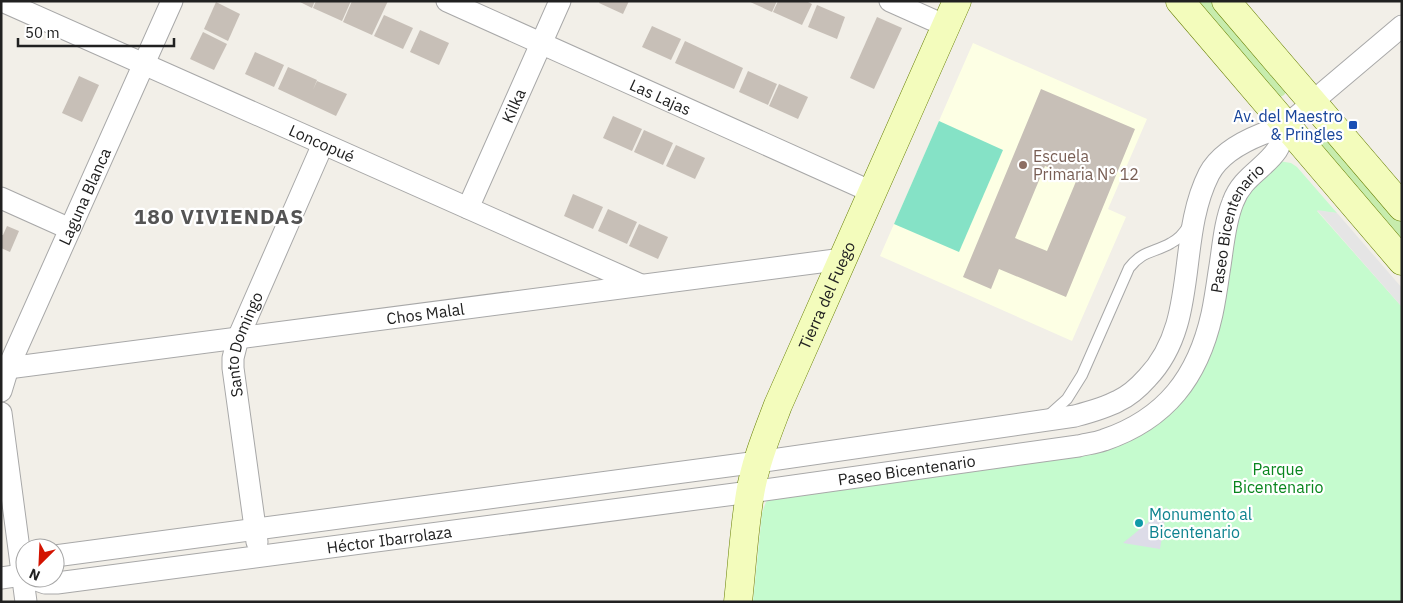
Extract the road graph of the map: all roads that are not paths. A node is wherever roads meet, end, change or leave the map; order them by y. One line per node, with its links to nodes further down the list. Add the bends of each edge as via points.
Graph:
1 (2, 1): 12 (street, Loncopué)
2 (172, 1): 12 (street, Laguna Blanca)
3 (447, 1): 11 (street, Las Lajas)
4 (560, 1): 11 (street, Kilka)
5 (890, 1): 9 (street)
6 (957, 1): 9 (street, Tierra del Fuego)
7 (1180, 1): 14 (street)
8 (1226, 1): 13 (street)
9 (946, 26): 16 (street, Tierra del Fuego)
10 (1402, 26): 13 (street)
11 (541, 44): 16 (street, Las Lajas); 19 (street, Kilka)
12 (144, 64): 15 (street, Loncopué); 21 (street, Laguna Blanca)
13 (1312, 102): 14 (street); 18 (street)
14 (1286, 125): 20 (street, Paseo Bicentenario, via 1241,143 1224,156 1210,172); 23 (street); 31 (street, Paseo Bicentenario, via 1276,151 1243,184 1233,200 1212,314 1197,359 1170,401 1150,418 1102,441 1078,446)
15 (323, 144): 19 (street, Loncopué); 25 (street, Santo Domingo)
16 (872, 192): 22 (street, Tierra del Fuego)
17 (1, 198): 21 (street)
18 (1402, 207)
19 (468, 208): 24 (street, Loncopué)
20 (1195, 214): 29 (lane, via 1181,236 1143,254 1129,268 1082,376 1057,409); 29 (street, Paseo Bicentenario, via 1176,330 1154,371 1120,401 1075,416)
21 (70, 229): 26 (street, Laguna Blanca)
22 (843, 259): 24 (street, Chos Malal); 30 (street, Tierra del Fuego, via 778,405)
23 (1402, 261)
24 (642, 285): 25 (street, Chos Malal)
25 (238, 338): 26 (street, Chos Malal); 32 (street, Santo Domingo, via 233,368)
26 (8, 368): 27 (street, Laguna Blanca)
27 (1, 391)
28 (1, 413): 33 (street)
29 (1043, 420): 30 (street, Paseo Bicentenario)
30 (758, 462): 31 (street, Tierra del Fuego); 32 (street, Héctor Ibarrolaza)
31 (750, 492): 35 (street, Héctor Ibarrolaza); 39 (street, Tierra del Fuego)
32 (255, 529): 34 (street, Héctor Ibarrolaza); 35 (street, Santo Domingo)
33 (16, 538)
34 (65, 555)
35 (259, 557): 36 (street, Héctor Ibarrolaza)
36 (65, 582)
37 (23, 588): 38 (street)
38 (26, 602)
39 (738, 602)

